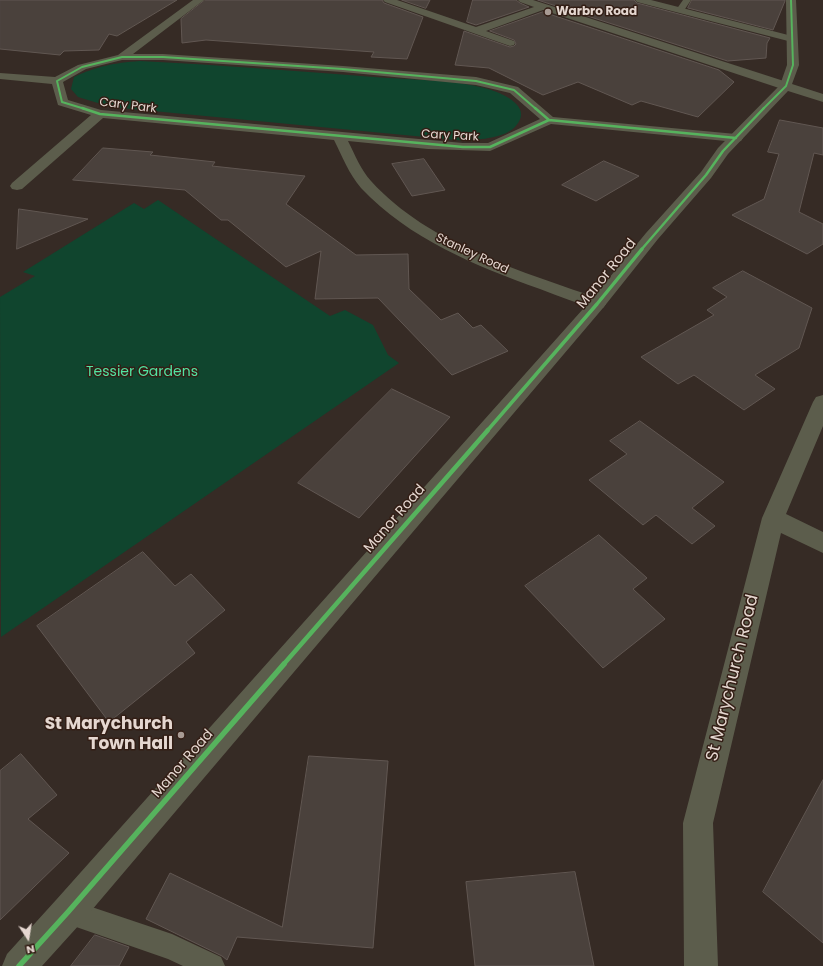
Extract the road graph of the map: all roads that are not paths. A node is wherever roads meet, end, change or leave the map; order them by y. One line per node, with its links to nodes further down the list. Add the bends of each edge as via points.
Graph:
1 (199, 0): 13 (street)
2 (388, 0): 10 (street)
3 (523, 0): 8 (street)
4 (640, 0): 9 (street)
5 (687, 0): 9 (lane)
6 (791, 0): 11 (street)
7 (561, 3): 8 (street)
8 (545, 8): 10 (street); 16 (street)
9 (680, 10): 11 (street)
10 (476, 31): 12 (street)
11 (792, 39): 16 (street, via 792,66)
12 (510, 43)
13 (122, 57): 15 (street, via 82,67); 19 (street, via 163,57 327,68 476,81 514,90)
14 (0, 76): 15 (street)
15 (57, 81): 18 (street, Cary Park, via 62,102)
16 (786, 86): 17 (street); 21 (street, Manor Road)
17 (823, 98)
18 (100, 114): 20 (street, Cary Park); 22 (street)
19 (549, 120): 20 (street, Cary Park, via 490,147 428,145); 21 (street)
20 (339, 136): 23 (street, Stanley Road, via 365,183 410,222 445,243 521,276)
21 (736, 138): 23 (street, Manor Road)
22 (17, 186)
23 (597, 304): 27 (street, Manor Road)
24 (823, 402): 25 (street, St Marychurch Road)
25 (773, 518): 26 (street); 30 (street, St Marychurch Road, via 698,823)
26 (823, 543)
27 (68, 912): 28 (street, Manor Road); 29 (lane, via 172,947)
28 (19, 966)
29 (212, 966)
30 (701, 966)

